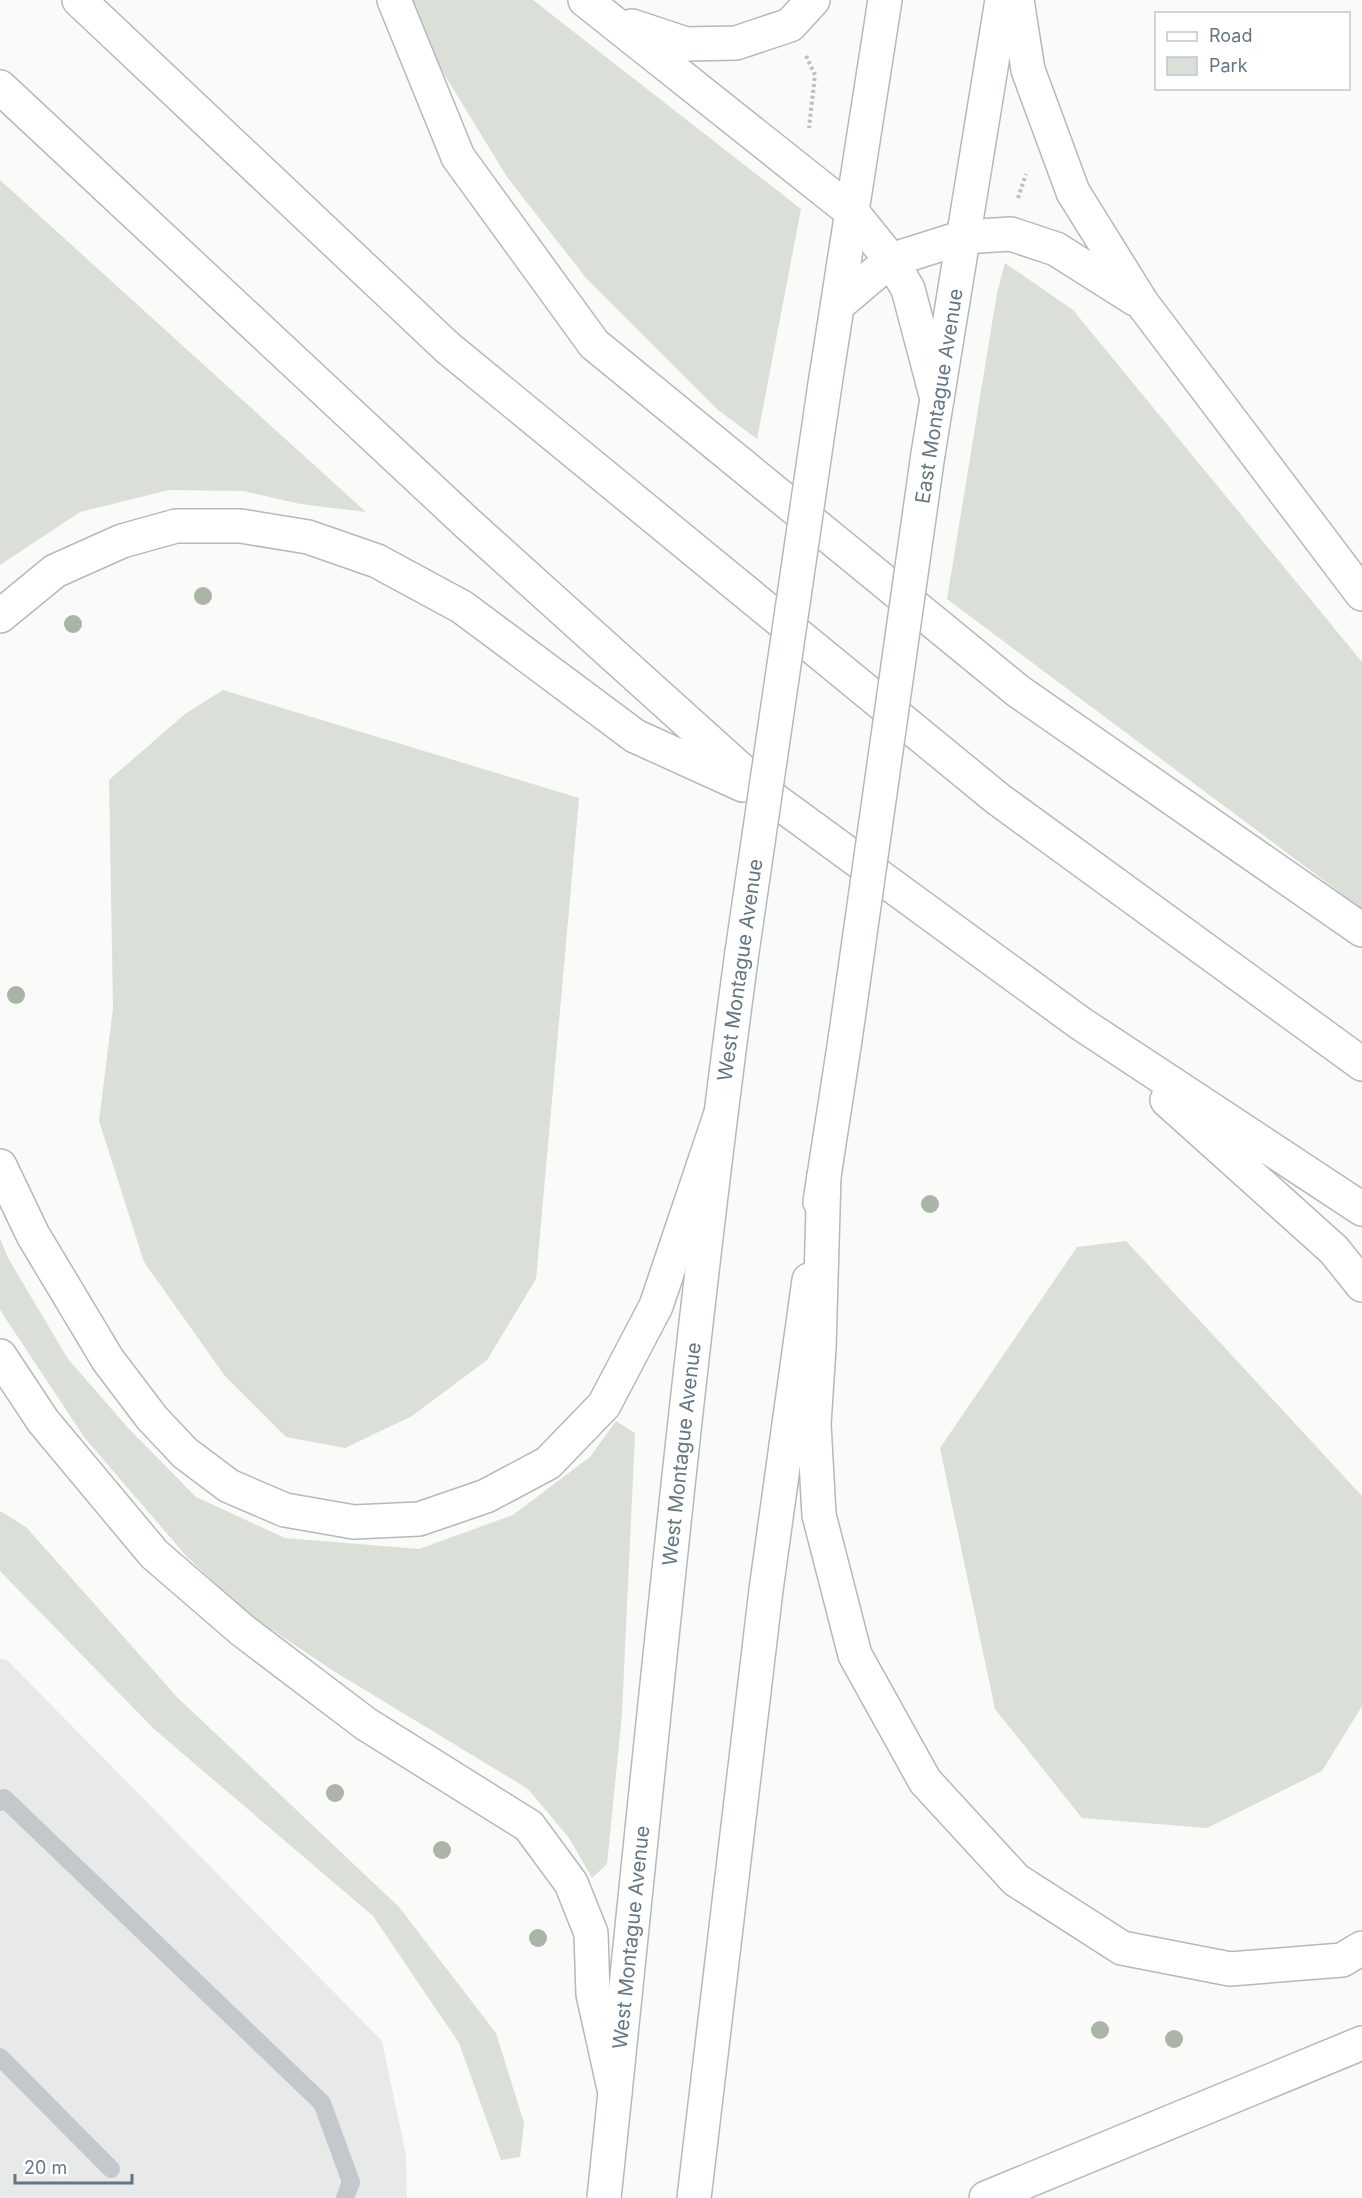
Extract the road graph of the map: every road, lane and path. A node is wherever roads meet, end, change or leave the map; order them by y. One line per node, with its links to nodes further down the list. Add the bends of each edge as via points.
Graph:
1 (79, 0): 24 (main road, via 448,348 998,798)
2 (394, 0): 22 (main road, via 458,157 594,344 1018,691)
3 (813, 0): 7 (main road, via 790,25 736,43 686,44)
4 (885, 0): 13 (main road)
5 (1002, 0): 14 (main road, East Montague Avenue)
6 (1017, 0): 16 (main road, via 1028,70 1072,192)
7 (598, 10): 13 (main road)
8 (802, 49): 10 (path, via 815,75)
9 (0, 87): 21 (main road, via 459,515)
10 (809, 128)
11 (1028, 169): 12 (path)
12 (1017, 202)
13 (853, 213): 15 (main road); 17 (main road)
14 (964, 237): 15 (main road); 16 (main road, via 1011,234 1056,249); 18 (main road, East Montague Avenue)
15 (891, 260): 17 (main road); 18 (main road, via 908,289)
16 (1142, 303): 19 (main road)
17 (838, 304): 25 (main road, West Montague Avenue, bridge)
18 (938, 399): 27 (main road, East Montague Avenue, bridge)
19 (1362, 594)
20 (0, 616): 21 (main road, via 55,571 122,541 176,526 241,526 308,537 377,561 462,607 635,736)
21 (772, 798): 23 (main road)
22 (1362, 930)
23 (1080, 1023): 28 (main road); 29 (main road, via 1334,1250)
24 (1362, 1064)
25 (720, 1116): 26 (main road, via 656,1305 604,1405 548,1463 486,1496 419,1519 354,1522 285,1510 229,1486 185,1453 152,1418 108,1360 33,1235); 35 (main road, West Montague Avenue)
26 (0, 1166)
27 (824, 1175): 32 (main road, via 814,1424 819,1515 855,1656 925,1781 1016,1880 1122,1948 1230,1969 1342,1960); 39 (main road, via 766,1590)
28 (1362, 1209)
29 (1362, 1285)
30 (0, 1356): 35 (main road, via 44,1421 154,1554 242,1630 366,1724 529,1826 571,1883 591,1933 593,1994)
31 (0, 1802): 37 (lane, via 4,1798 322,2103 351,2182)
32 (1362, 1948)
33 (1362, 2043): 40 (main road)
34 (0, 2057): 36 (lane)
35 (615, 2093): 38 (main road, West Montague Avenue)
36 (111, 2169)
37 (345, 2198)
38 (604, 2198)
39 (694, 2198)
40 (986, 2198)

